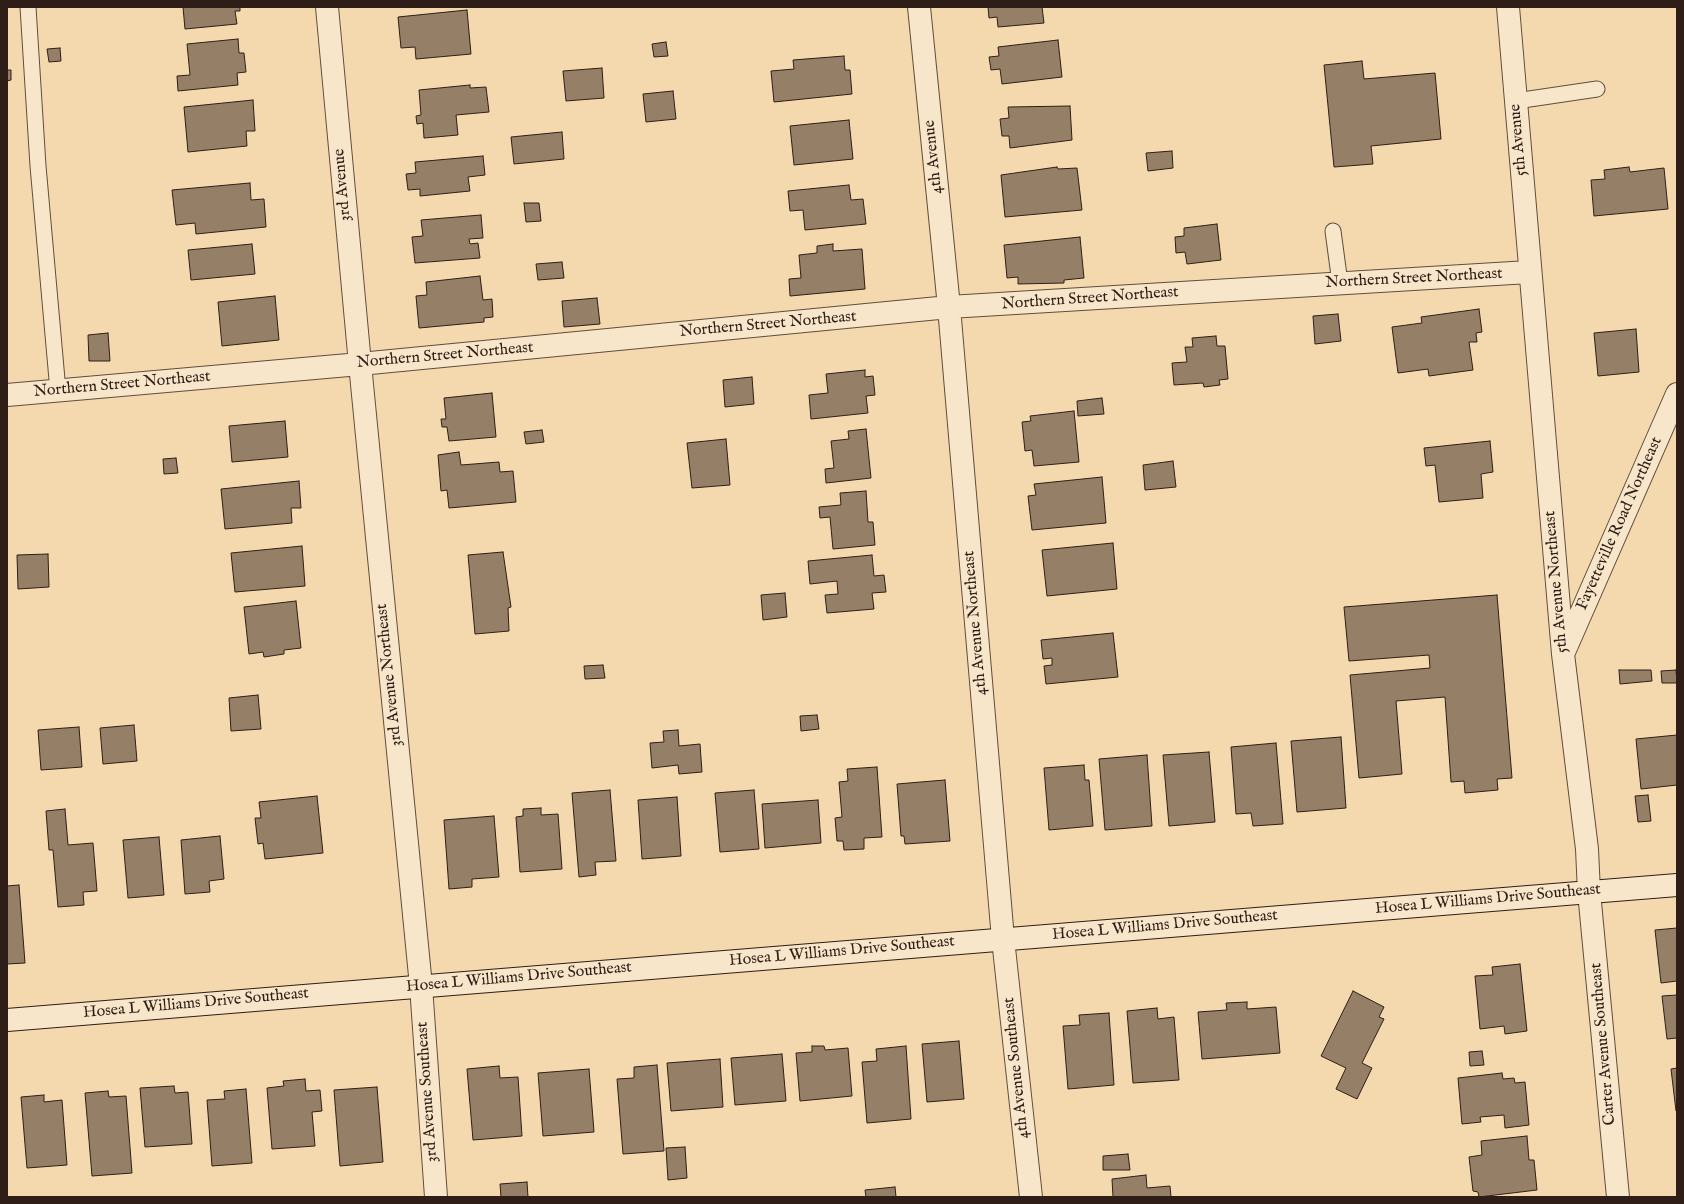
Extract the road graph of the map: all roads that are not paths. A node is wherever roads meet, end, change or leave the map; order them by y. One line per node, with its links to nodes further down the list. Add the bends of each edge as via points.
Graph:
1 (28, 7): 12 (lane, via 38,166)
2 (327, 7): 11 (street, 3rd Avenue)
3 (919, 7): 10 (street, 4th Avenue)
4 (1508, 7): 6 (street, 5th Avenue)
5 (1598, 89): 6 (lane)
6 (1516, 101): 8 (street, 5th Avenue)
7 (1333, 231): 9 (lane)
8 (1529, 272): 9 (street, Northern Street Northeast); 15 (street, 5th Avenue Northeast)
9 (1340, 283): 10 (street, Northern Street Northeast)
10 (949, 307): 11 (street, Northern Street Northeast); 18 (street, 4th Avenue Northeast)
11 (360, 364): 12 (street, Northern Street Northeast); 19 (street, 3rd Avenue Northeast)
12 (58, 390): 14 (street, Northern Street Northeast)
13 (1677, 394): 15 (street, Fayetteville Road Northeast)
14 (7, 395)
15 (1563, 654): 17 (street, 5th Avenue Northeast)
16 (1677, 885): 17 (street, Hosea L Williams Drive Southeast)
17 (1590, 892): 18 (street, Hosea L Williams Drive Southeast); 23 (street, Carter Avenue Southeast)
18 (1004, 939): 19 (street, Hosea L Williams Drive Southeast); 22 (street, 4th Avenue Southeast)
19 (421, 986): 20 (street, Hosea L Williams Drive Southeast); 21 (street, 3rd Avenue Southeast)
20 (7, 1020)
21 (436, 1197)
22 (1031, 1197)
23 (1618, 1197)

